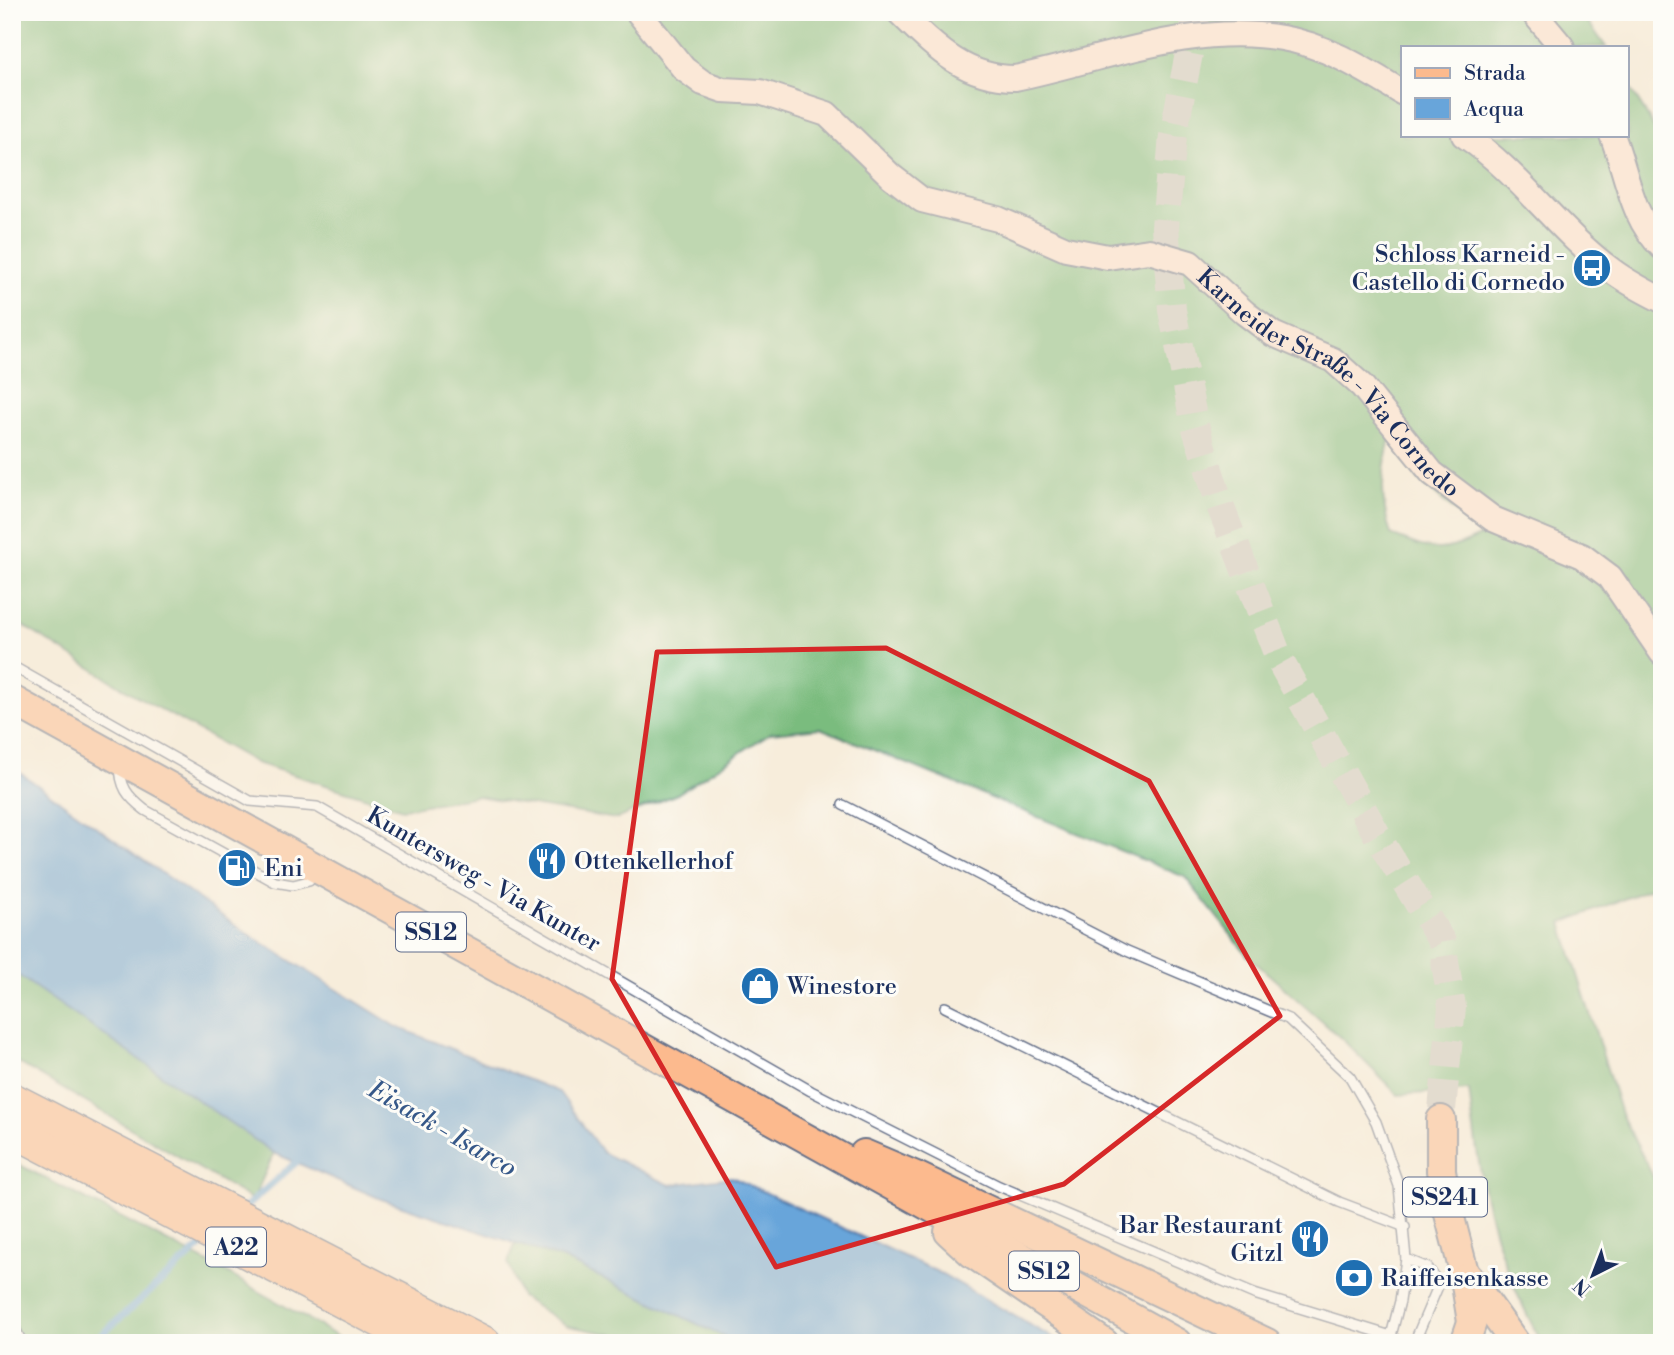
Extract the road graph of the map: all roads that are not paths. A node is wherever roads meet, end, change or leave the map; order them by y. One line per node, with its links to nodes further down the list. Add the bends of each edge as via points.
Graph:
1 (638, 12): 10 (street, Karneider Straße - Via Cornedo, via 684,69 704,83 723,90 760,92 827,114 922,200 998,219 1066,249 1108,257 1149,251 1190,263 1273,334 1333,360 1362,386 1432,473 1462,496 1493,519 1582,556 1610,578)
2 (899, 12): 5 (street, via 962,66 992,78 1015,78 1219,32 1313,46)
3 (1533, 12): 4 (street)
4 (1561, 46)
5 (1401, 92)
6 (1465, 136): 9 (street, via 1502,164 1597,259)
7 (1612, 136): 8 (street, via 1637,209)
8 (1662, 247)
9 (1662, 300)
10 (1662, 653)
11 (12, 666): 24 (lane, Kuntersweg - Via Kunter, via 250,801 317,807 811,1091 999,1186 1254,1294)
12 (12, 699): 16 (main road, SS12)
13 (843, 805): 20 (lane, via 1127,951 1288,1019 1350,1077 1376,1122 1394,1170)
14 (945, 1007): 20 (lane, via 1339,1202)
15 (12, 1099): 27 (highway, A22)
16 (742, 1104): 19 (main road, SS12); 30 (main road, via 918,1177)
17 (1441, 1120): 22 (main road, SS241, via 1441,1171)
18 (12, 1130): 26 (highway, A22)
19 (911, 1198): 28 (main road, via 972,1253); 29 (main road, SS12)
20 (1405, 1227): 21 (lane)
21 (1405, 1259): 24 (lane, via 1401,1301); 32 (lane, via 1428,1268 1438,1284)
22 (1464, 1272): 33 (main road, SS241, via 1472,1322); 34 (main road, SS241)
23 (12, 1322): 25 (lane)
24 (1391, 1336): 31 (lane, Kuntersweg - Via Kunter)
25 (22, 1343)
26 (422, 1343)
27 (485, 1343)
28 (1104, 1343)
29 (1177, 1343)
30 (1267, 1343)
31 (1401, 1343)
32 (1414, 1343)
33 (1465, 1343)
34 (1515, 1343)

